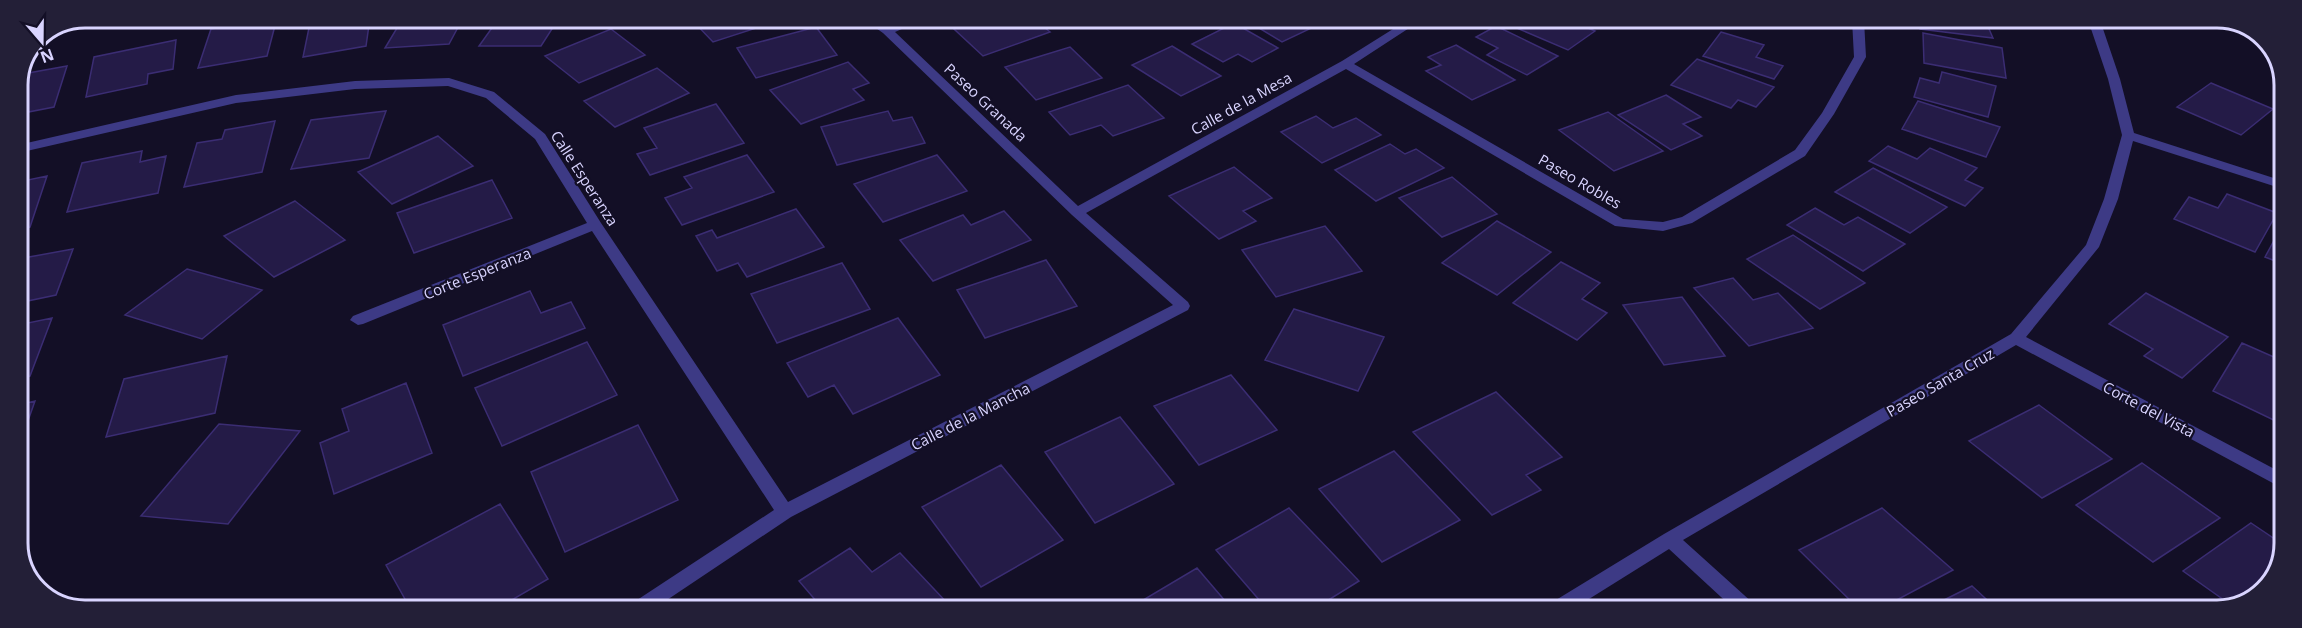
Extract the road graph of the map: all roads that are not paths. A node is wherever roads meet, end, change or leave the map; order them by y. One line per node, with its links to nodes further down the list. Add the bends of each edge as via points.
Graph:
1 (882, 28): 6 (street, Paseo Granada)
2 (895, 28): 6 (street)
3 (1404, 28): 7 (street, Calle de la Mesa)
4 (1858, 28): 7 (street, Paseo Robles, via 1860,57 1828,114 1800,153 1687,220 1663,227 1620,223)
5 (2097, 28): 8 (street, Paseo Santa Cruz)
6 (887, 31): 11 (street, Paseo Granada)
7 (1346, 64): 11 (street, Calle de la Mesa)
8 (2128, 135): 10 (street); 14 (street, Paseo Santa Cruz, via 2111,199 2092,247)
9 (28, 147): 12 (street, Calle Esperanza, via 236,99 355,85 449,82 490,95 540,136)
10 (2273, 182)
11 (1077, 212): 16 (street, Calle de la Mancha, via 1183,306)
12 (595, 225): 13 (street, Corte Esperanza); 16 (street, Calle Esperanza)
13 (358, 320)
14 (2016, 338): 15 (street, Corte del Vista); 17 (street, Paseo Santa Cruz)
15 (2274, 477)
16 (785, 512): 18 (street, Calle de la Mancha)
17 (1670, 539): 19 (street, Paseo Santa Cruz); 20 (street)
18 (653, 600)
19 (1572, 600)
20 (1737, 600)

